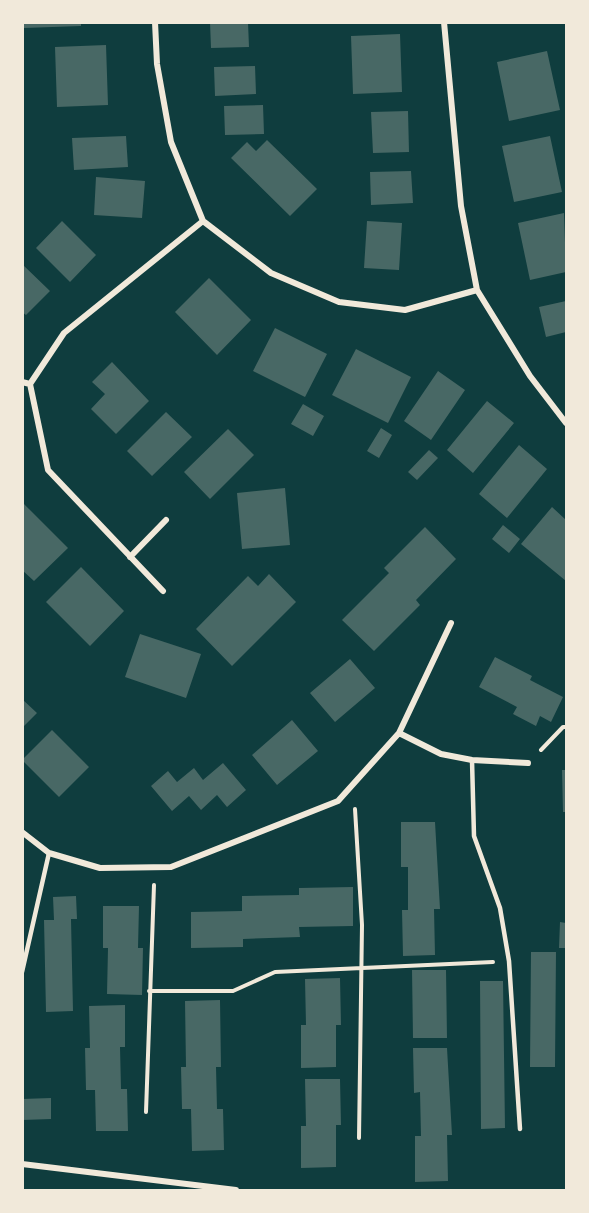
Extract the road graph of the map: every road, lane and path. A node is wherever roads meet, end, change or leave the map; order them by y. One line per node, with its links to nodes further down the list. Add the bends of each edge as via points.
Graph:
1 (155, 22): 3 (street, via 157,64 171,142)
2 (444, 22): 4 (street, via 461,206)
3 (203, 221): 4 (street, via 271,273 339,302 405,310); 6 (street, via 64,333)
4 (477, 290): 7 (street, via 531,376)
5 (22, 382): 6 (street)
6 (30, 384): 9 (street, via 48,470)
7 (567, 423)
8 (166, 520): 9 (street)
9 (130, 557): 10 (street)
10 (163, 591)
11 (451, 622): 13 (street)
12 (567, 727): 15 (path)
13 (399, 733): 14 (street, via 441,754); 16 (street)
14 (472, 760): 15 (street); 20 (lane, via 474,836 500,908)
15 (528, 763)
16 (354, 784): 19 (street, via 329,805 171,867); 21 (path)
17 (22, 832): 18 (street)
18 (49, 853): 19 (street, via 100,868); 22 (lane)
19 (156, 867): 23 (path)
20 (509, 961): 21 (path); 25 (lane)
21 (361, 969): 23 (path, via 275,972 233,991); 26 (path)
22 (22, 972)
23 (149, 991): 24 (path)
24 (146, 1112)
25 (520, 1129)
26 (359, 1138)
27 (22, 1164): 28 (street)
28 (236, 1191)

